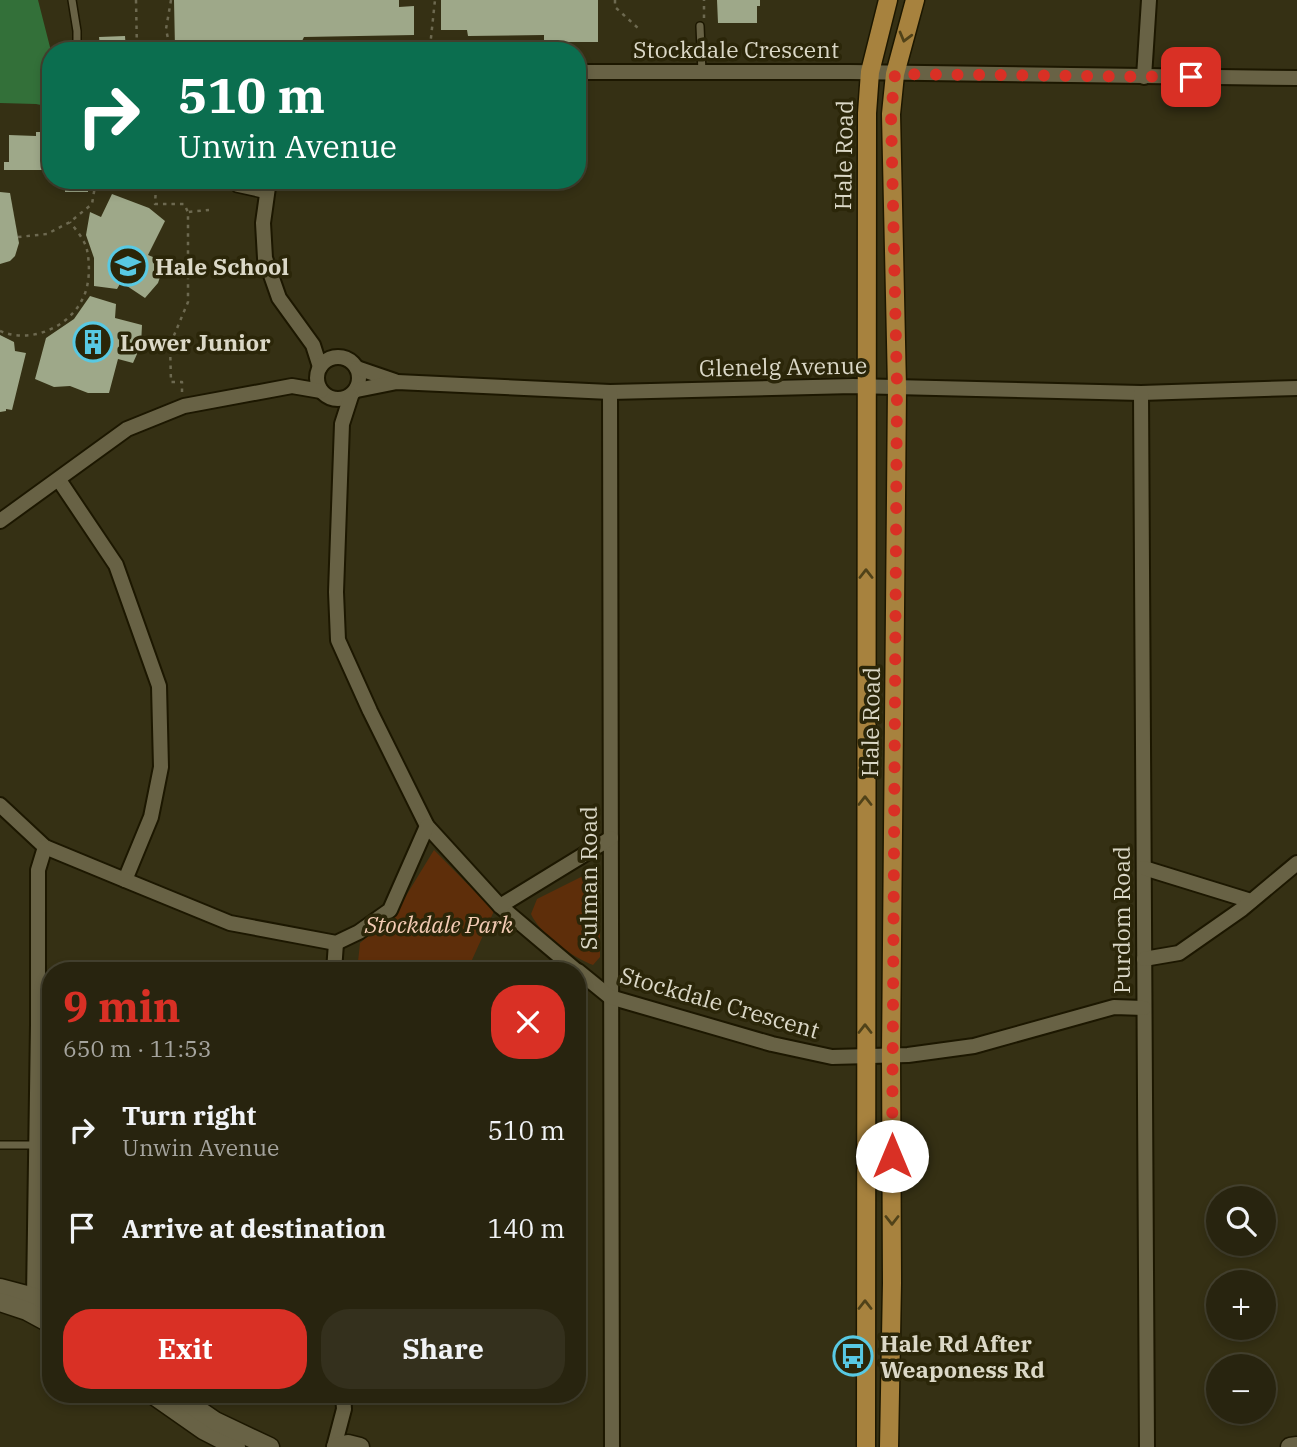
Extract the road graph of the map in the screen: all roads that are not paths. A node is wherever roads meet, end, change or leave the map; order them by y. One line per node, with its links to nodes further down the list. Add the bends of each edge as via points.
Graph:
1 (72, 0): 6 (lane)
2 (888, 0): 9 (main road, Hale Road)
3 (915, 0): 10 (main road, Hale Road, one-way to 10)
4 (1149, 0): 11 (street)
5 (702, 26): 8 (lane)
6 (77, 42)
7 (586, 72): 8 (street, Stockdale Crescent)
8 (702, 72): 9 (street, Stockdale Crescent)
9 (870, 72): 10 (street, Stockdale Crescent); 20 (main road, Hale Road)
10 (895, 74): 11 (street, Stockdale Crescent); 21 (main road, Hale Road, via 891,114)
11 (1144, 77): 12 (street, Stockdale Crescent)
12 (1297, 78)
13 (268, 189): 14 (street, via 265,258 279,299)
14 (313, 345): 15 (street); 17 (street)
15 (338, 356): 16 (street, Glenelg Avenue); 17 (street, Glenelg Avenue)
16 (357, 368): 18 (street, Glenelg Avenue); 24 (street, via 360,381)
17 (319, 369): 19 (street, Glenelg Avenue); 26 (street, via 317,383)
18 (397, 382): 23 (street, Glenelg Avenue); 24 (street, Glenelg Avenue)
19 (292, 386): 26 (street, Glenelg Avenue); 28 (street, Glenelg Avenue, via 184,406 127,429)
20 (866, 387): 21 (street, Glenelg Avenue); 23 (street, Glenelg Avenue); 48 (main road, Hale Road, one-way to 20)
21 (897, 387): 25 (street, Glenelg Avenue); 47 (main road, Hale Road)
22 (1297, 388): 25 (street, Glenelg Avenue)
23 (610, 392): 32 (street, Sulman Road)
24 (354, 393): 26 (street, Glenelg Avenue, via 342,400); 27 (street, Stockdale Crescent)
25 (1141, 393): 35 (street, Purdom Road)
26 (327, 395): 27 (street, Stockdale Crescent)
27 (342, 424): 31 (street, Stockdale Crescent, via 338,640)
28 (59, 480): 29 (street, Glenelg Avenue); 36 (street, via 116,565 159,686 161,767 150,817)
29 (0, 521)
30 (0, 805): 33 (street)
31 (427, 826): 38 (street, Stockdale Crescent); 39 (street, via 390,910)
32 (611, 838): 38 (street); 45 (street, Sulman Road)
33 (45, 847): 36 (street); 41 (street, via 38,870)
34 (1297, 863): 37 (street)
35 (1144, 868): 37 (street); 40 (street, Purdom Road)
36 (125, 880): 39 (street, via 230,923)
37 (1251, 901): 40 (street, via 1179,953)
38 (500, 906): 43 (street, Stockdale Crescent)
39 (336, 943): 42 (street)
40 (1144, 959): 46 (street, Purdom Road)
41 (42, 962)
42 (335, 962)
43 (566, 962)
44 (586, 978): 45 (street, Stockdale Crescent)
45 (610, 997): 48 (street, Stockdale Crescent, via 772,1044 832,1057); 67 (street, Sulman Road)
46 (1144, 1008): 47 (street, Stockdale Crescent, via 1114,1007 974,1046); 70 (street, Purdom Road)
47 (891, 1055): 48 (street, Stockdale Crescent); 69 (main road, Hale Road, one-way to 69)
48 (864, 1056): 68 (main road, Hale Road, one-way to 48)
49 (42, 1066): 51 (street)
50 (0, 1145): 51 (lane)
51 (36, 1145): 52 (street)
52 (36, 1183): 53 (lane); 56 (street)
53 (42, 1183)
54 (0, 1288): 56 (main road)
55 (0, 1302): 56 (main road)
56 (31, 1304): 57 (main road); 58 (main road)
57 (42, 1306)
58 (42, 1315)
59 (164, 1403): 64 (main road)
60 (189, 1403): 65 (main road)
61 (343, 1403): 63 (street)
62 (343, 1403): 66 (street)
63 (357, 1446): 66 (main road)
64 (236, 1447)
65 (270, 1447)
66 (335, 1447)
67 (612, 1447)
68 (866, 1447)
69 (889, 1447)
70 (1147, 1447)
71 (1290, 1447): 72 (main road)
72 (1297, 1447)

